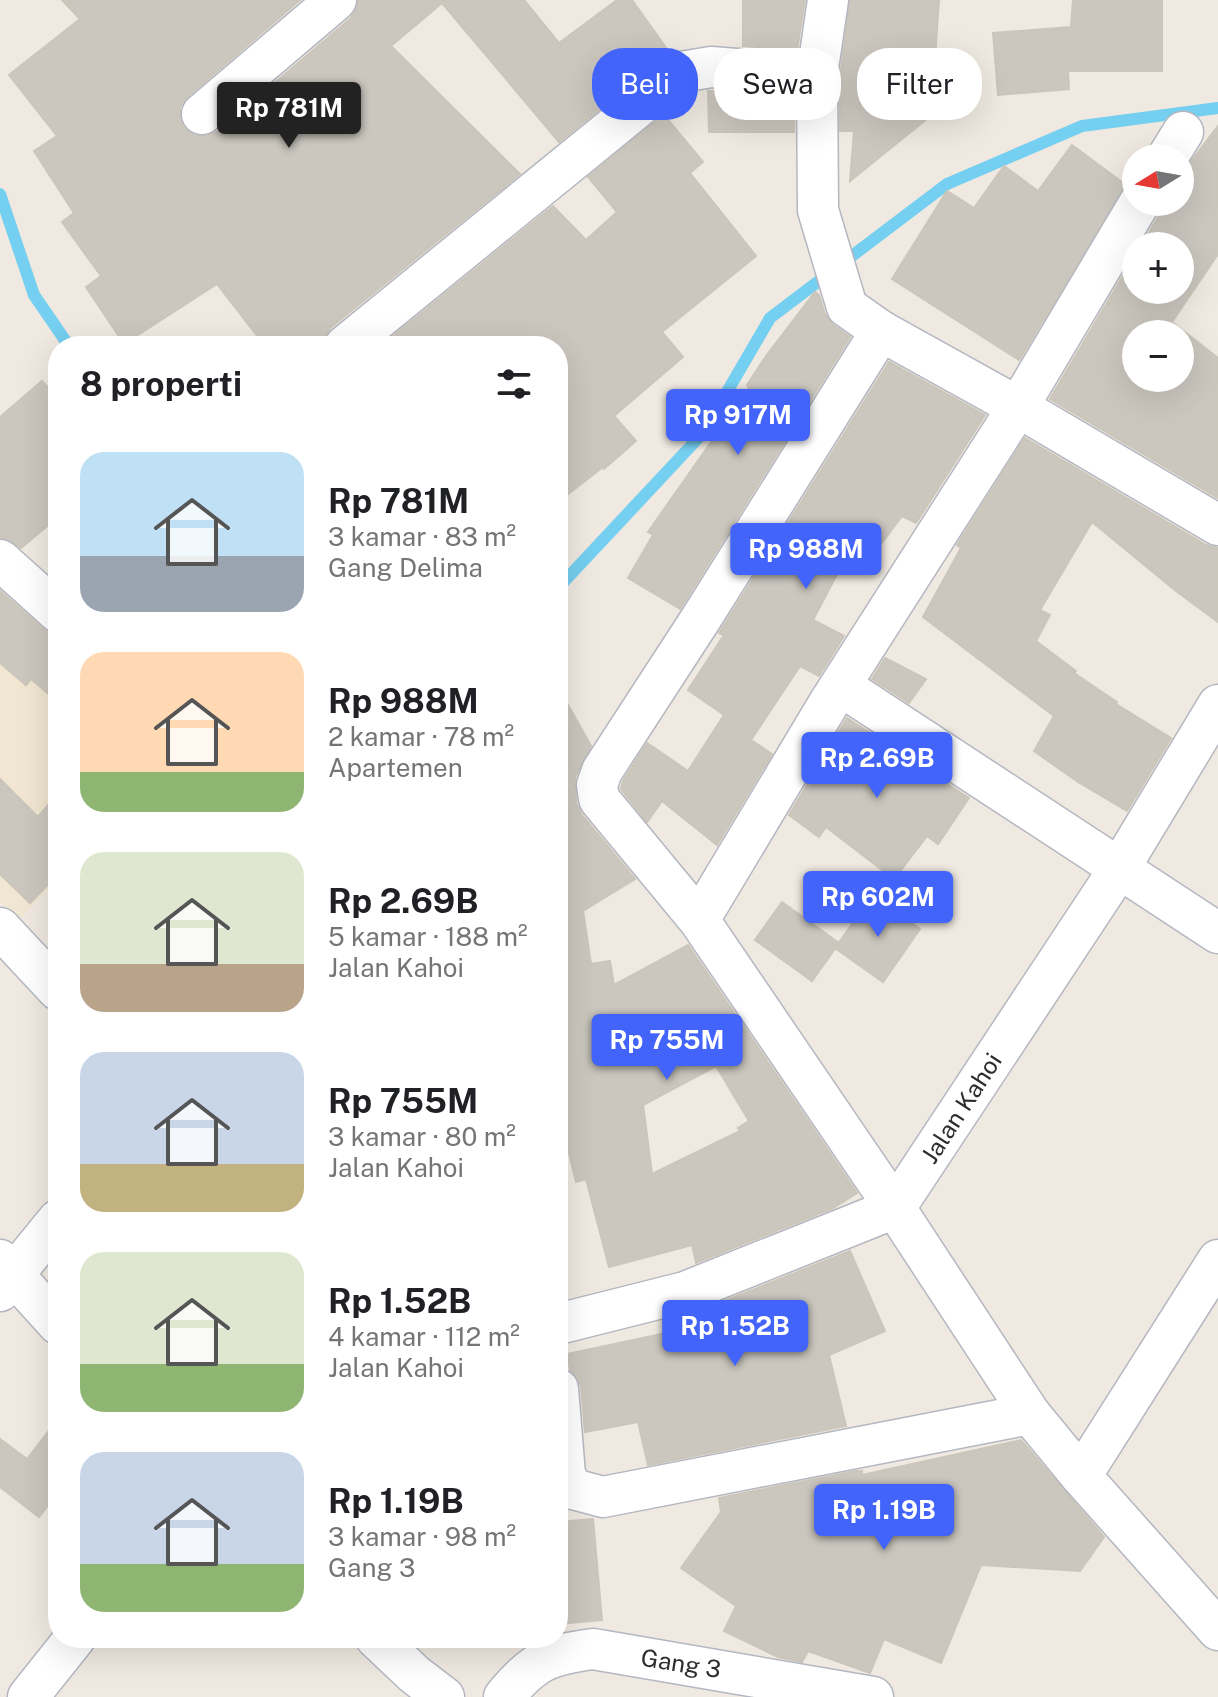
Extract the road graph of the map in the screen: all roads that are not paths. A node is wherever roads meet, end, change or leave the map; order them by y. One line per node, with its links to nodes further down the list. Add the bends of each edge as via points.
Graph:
1 (336, 0): 5 (street)
2 (828, 0): 3 (street)
3 (821, 48)
4 (714, 67): 9 (street, via 681,72)
5 (202, 114)
6 (816, 120): 8 (street, via 818,210 847,307)
7 (1132, 216): 10 (street)
8 (881, 331): 10 (street); 17 (street, via 597,785 599,799)
9 (357, 336)
10 (1018, 407): 11 (street); 14 (street)
11 (1218, 525)
12 (0, 560): 13 (street)
13 (48, 603)
14 (841, 686): 16 (street); 17 (street)
15 (1218, 705): 16 (street, Jalan Kahoi)
16 (1119, 869): 19 (street); 21 (street, Jalan Kahoi)
17 (699, 920): 21 (street)
18 (0, 928): 20 (street)
19 (1218, 933)
20 (48, 979)
21 (895, 1208): 26 (street, via 685,1292); 27 (street)
22 (48, 1230): 24 (street)
23 (1218, 1260): 28 (street)
24 (4, 1276): 25 (street)
25 (48, 1315)
26 (568, 1321)
27 (1030, 1414): 28 (street); 29 (street, via 603,1497 573,1489)
28 (1081, 1476): 30 (street)
29 (568, 1480)
30 (1218, 1630)
31 (67, 1648): 34 (street)
32 (384, 1648): 33 (street)
33 (419, 1689)
34 (28, 1697)
35 (504, 1697): 36 (street, Gang 3, via 526,1671 558,1654 593,1649)
36 (873, 1697)

